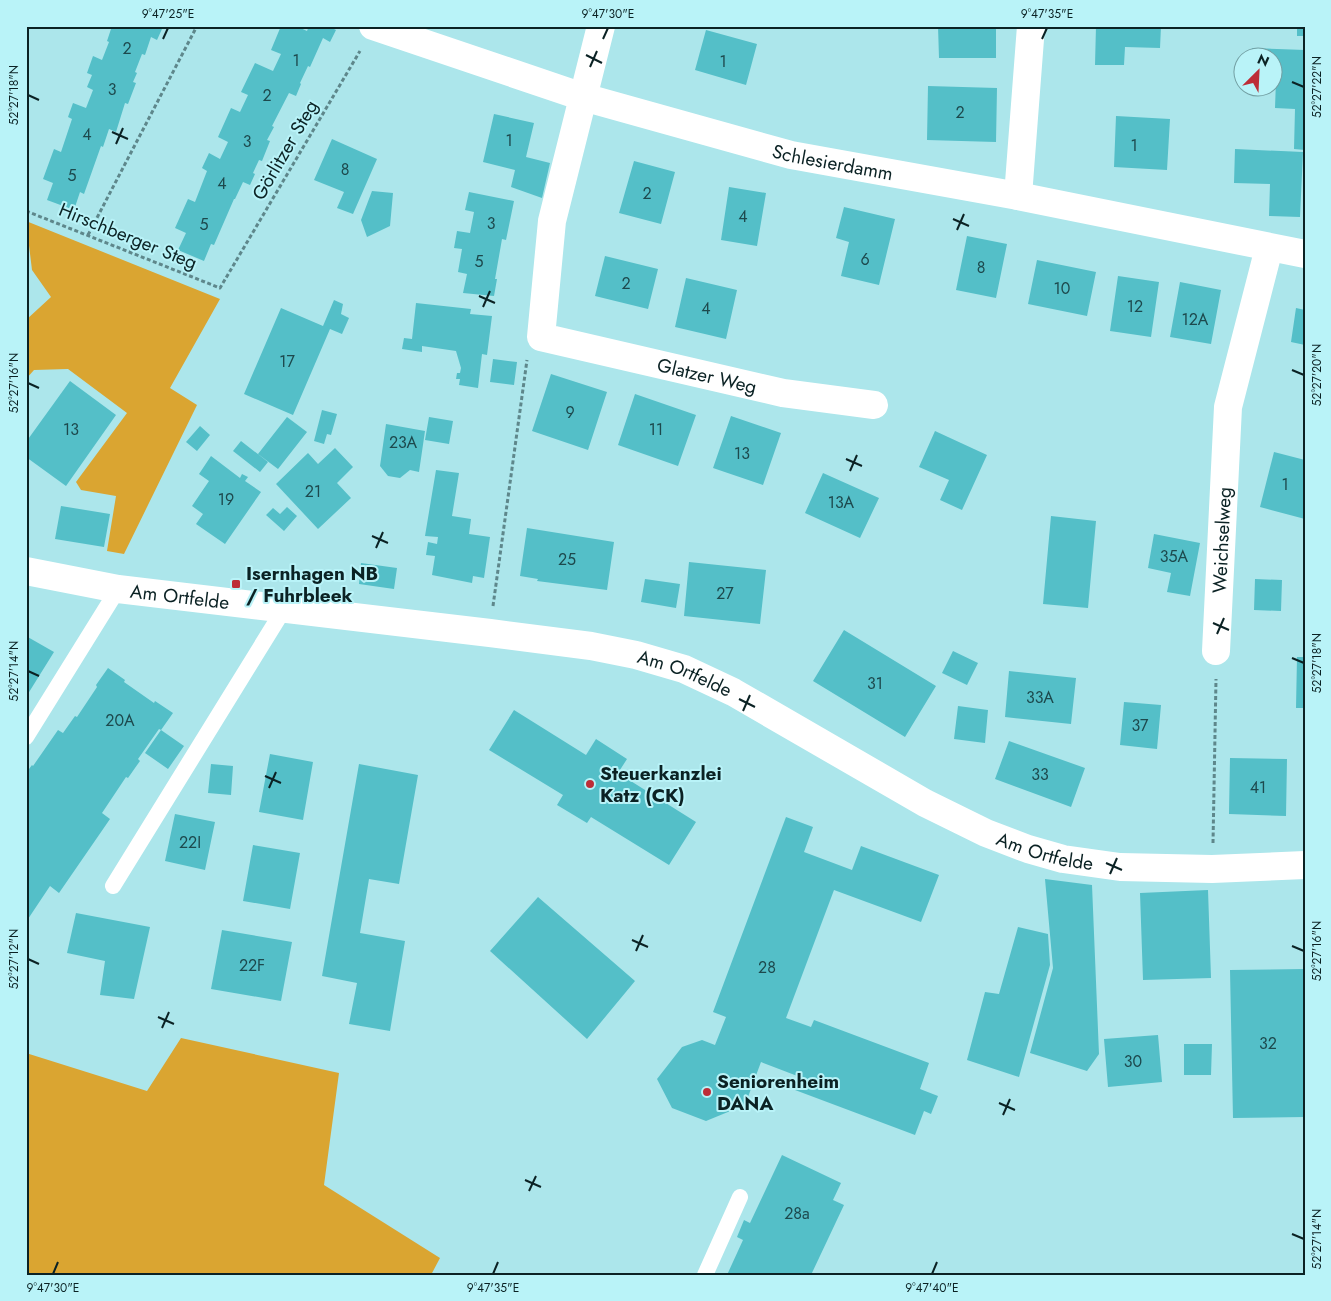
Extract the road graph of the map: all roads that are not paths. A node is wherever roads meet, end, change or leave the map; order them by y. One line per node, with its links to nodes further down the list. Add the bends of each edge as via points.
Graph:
1 (373, 26): 4 (street, Schlesierdamm)
2 (601, 26): 4 (street)
3 (1031, 26): 5 (street)
4 (583, 97): 5 (street, Schlesierdamm, via 792,155); 8 (street, Glatzer Weg, via 552,221 541,337 783,393)
5 (1018, 196): 6 (street, Schlesierdamm)
6 (1269, 248): 7 (street, Schlesierdamm); 12 (street, Weichselweg, via 1228,407)
7 (1305, 254)
8 (874, 405)
9 (26, 570): 10 (street, Am Ortfelde)
10 (118, 589): 11 (street, Am Ortfelde); 13 (lane)
11 (284, 609): 14 (street, Am Ortfelde, via 582,645 636,655 684,669 733,692 925,803 986,833 1063,860 1120,867); 15 (lane)
12 (1216, 651)
13 (26, 737)
14 (1305, 865)
15 (113, 886)
16 (740, 1197): 17 (lane)
17 (705, 1275)

